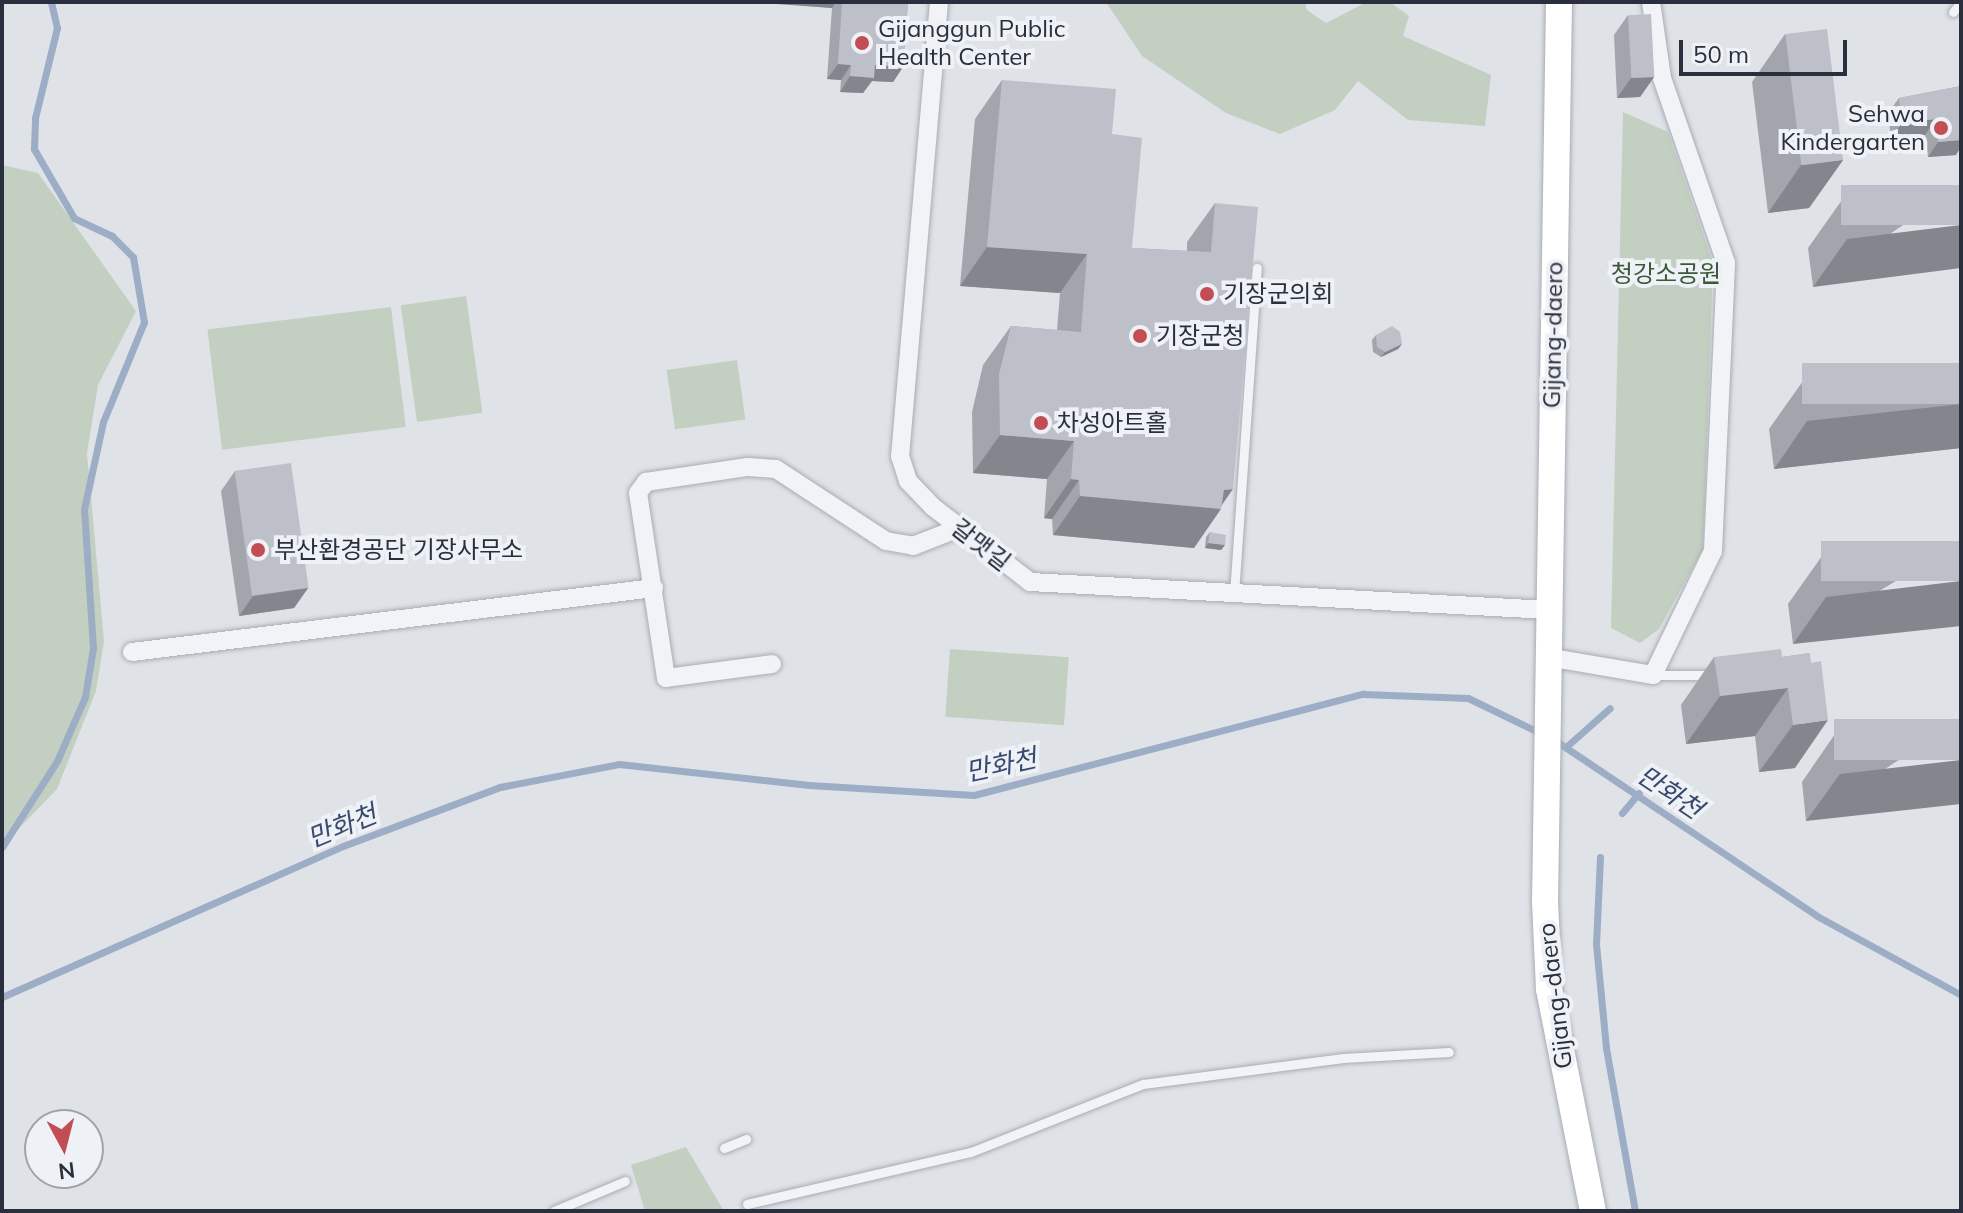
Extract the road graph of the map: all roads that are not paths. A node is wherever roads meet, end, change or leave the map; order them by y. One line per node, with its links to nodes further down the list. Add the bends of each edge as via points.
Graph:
1 (939, 2): 7 (street, 갈맷길, via 900,456 908,481)
2 (1559, 2): 10 (main road, Gijang-daero)
3 (1651, 2): 15 (street, via 1662,78 1726,263 1713,551)
4 (1961, 2): 5 (lane)
5 (1953, 12)
6 (1257, 268): 9 (lane)
7 (959, 528): 8 (street, via 913,546 886,541 776,469 655,477 638,493); 9 (street, 갈맷길, via 1030,582)
8 (654, 588): 11 (street); 13 (street, via 666,678)
9 (1234, 594): 10 (street, 갈맷길)
10 (1548, 610): 12 (main road, Gijang-daero)
11 (132, 652)
12 (1547, 663): 15 (street); 22 (main road, Gijang-daero, via 1549,989)
13 (772, 664)
14 (1730, 673): 15 (lane, via 1676,679)
15 (1653, 675)
16 (1449, 1052): 20 (lane, via 1343,1058 1143,1084 971,1152)
17 (746, 1139): 18 (lane)
18 (724, 1148)
19 (625, 1181): 21 (lane)
20 (747, 1204)
21 (554, 1211)
22 (1593, 1211)

